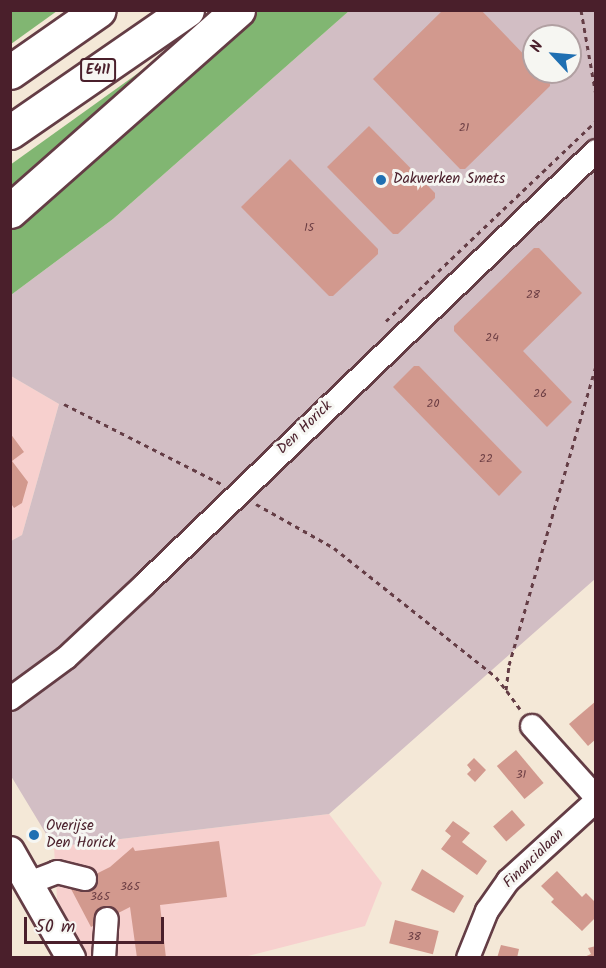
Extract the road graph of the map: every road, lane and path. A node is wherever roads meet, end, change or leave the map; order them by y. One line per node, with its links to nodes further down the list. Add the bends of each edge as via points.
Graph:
1 (99, 10): 5 (highway)
2 (187, 10): 7 (highway, E411)
3 (238, 10): 9 (highway)
4 (580, 10): 6 (path)
5 (10, 72)
6 (596, 94)
7 (10, 132)
8 (596, 151): 12 (street, Den Horick)
9 (10, 211)
10 (596, 366): 13 (path, via 512,654)
11 (64, 404): 12 (path)
12 (238, 493): 13 (path, via 334,548 496,677); 14 (street, Den Horick, via 66,658)
13 (506, 690): 15 (path)
14 (10, 699)
15 (532, 726): 16 (street)
16 (596, 799): 23 (street, Financialaan, via 508,881 487,911)
17 (10, 850): 19 (main road)
18 (85, 879): 19 (street, via 57,872)
19 (29, 883): 21 (main road)
20 (107, 919): 22 (street)
21 (71, 957)
22 (104, 957)
23 (468, 957)

